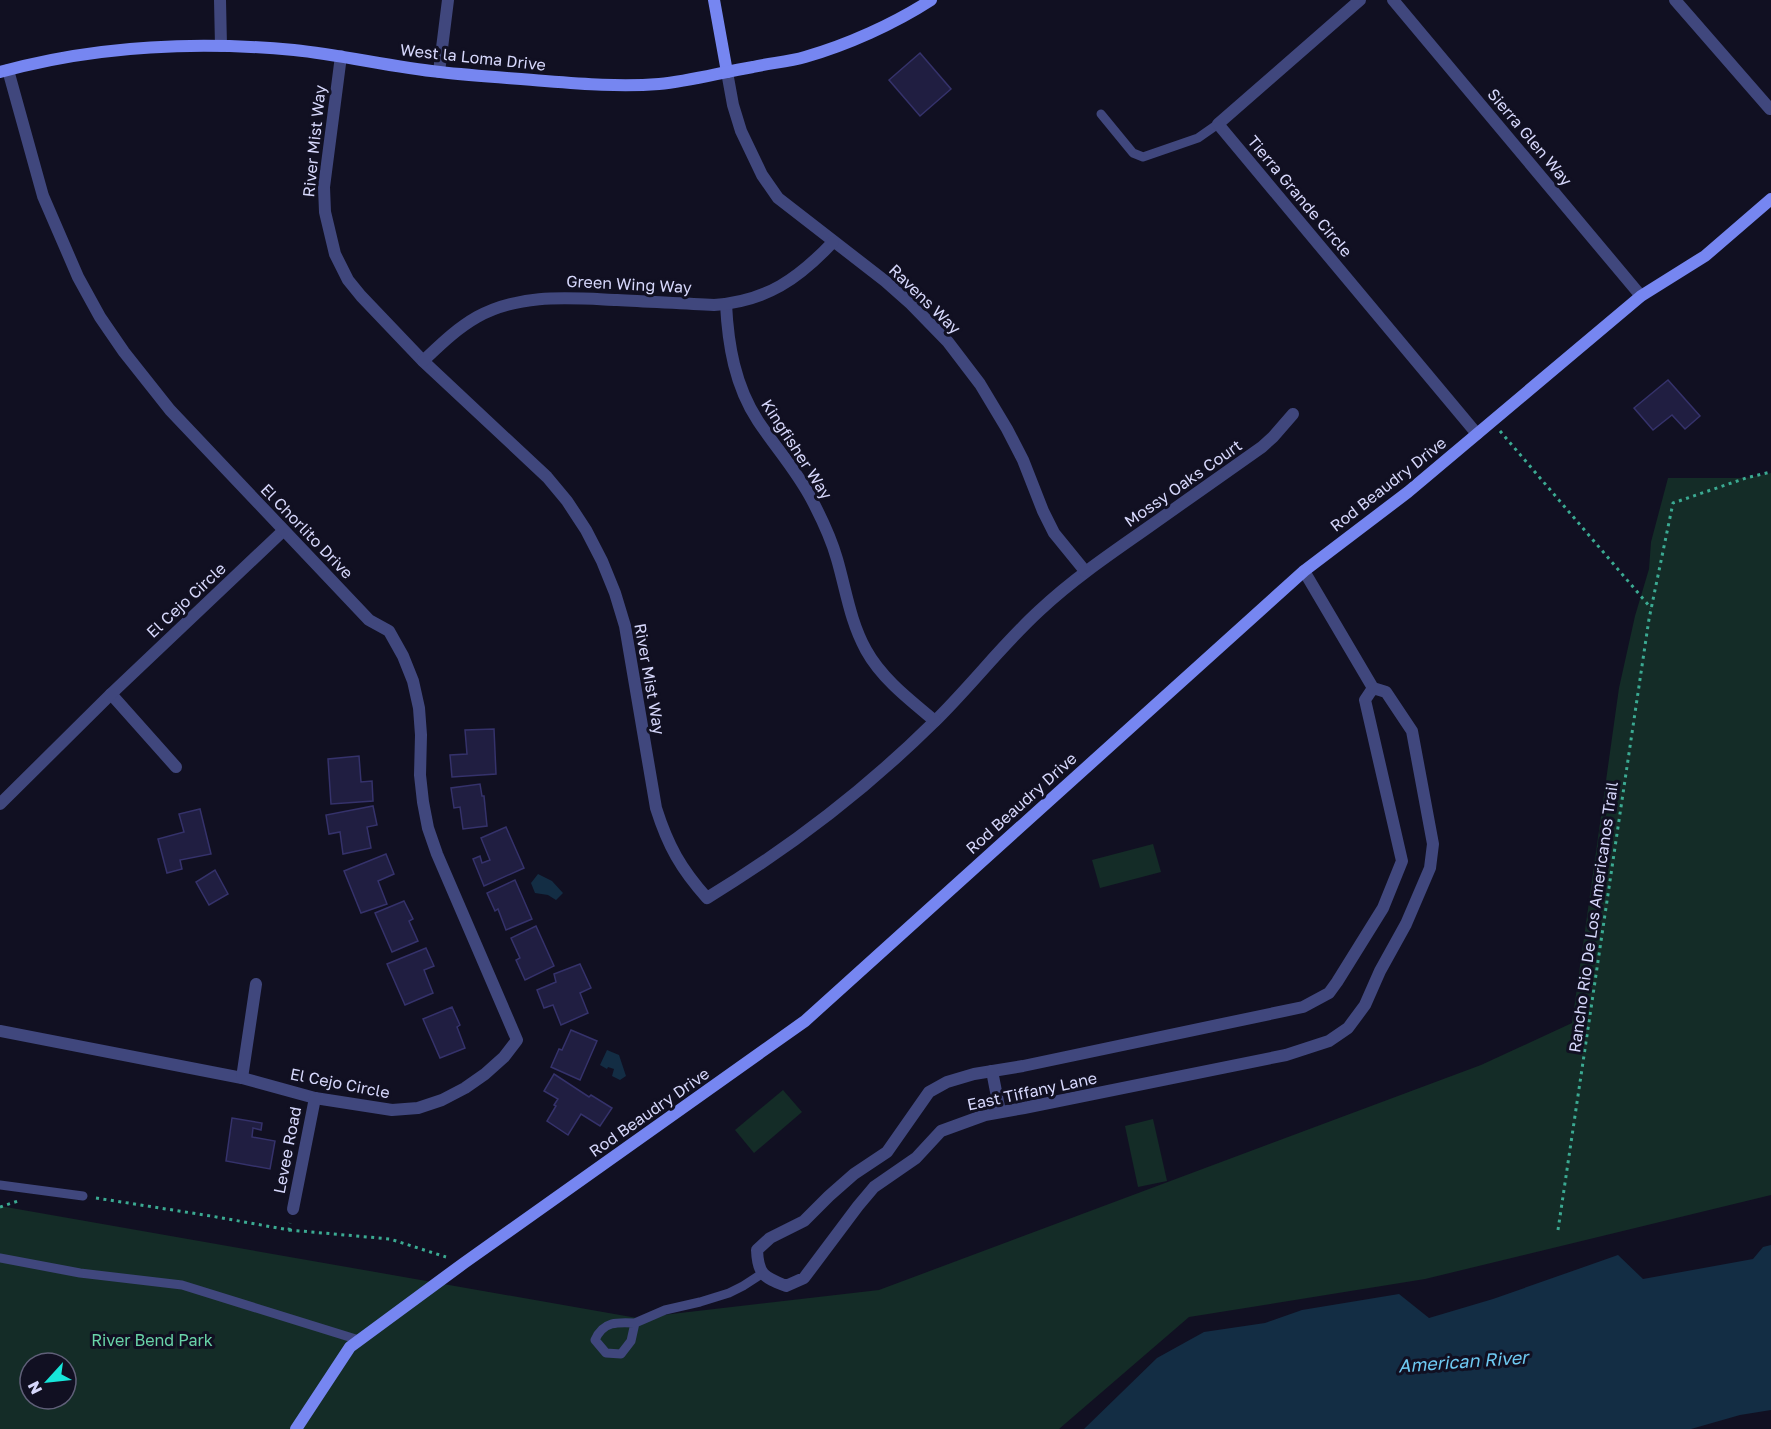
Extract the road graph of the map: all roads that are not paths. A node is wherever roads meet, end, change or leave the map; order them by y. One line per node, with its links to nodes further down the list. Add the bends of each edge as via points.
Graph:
1 (220, 0): 8 (street)
2 (448, 0): 11 (street)
3 (714, 0): 12 (street)
4 (1360, 0): 15 (street)
5 (1394, 0): 18 (street, Sierra Glen Way)
6 (1675, 0): 13 (street)
7 (923, 2): 12 (street, West la Loma Drive, via 854,39 804,57)
8 (221, 46): 9 (street, West la Loma Drive); 10 (street, West la Loma Drive, via 122,50)
9 (341, 56): 11 (street, West la Loma Drive); 20 (street, River Mist Way, via 324,187 329,234 348,280)
10 (4, 71): 23 (street, El Chorlito Drive, via 43,196 100,317 170,410)
11 (439, 72): 12 (street, West la Loma Drive, via 618,85 660,84)
12 (727, 72): 17 (street, Ravens Way, via 741,131 762,175 778,198)
13 (1770, 109)
14 (1101, 114): 15 (lane, via 1133,153 1143,157 1198,138)
15 (1218, 124): 22 (street, Tierra Grande Circle)
16 (1771, 199): 18 (street, Rod Beaudry Drive, via 1705,256)
17 (833, 242): 19 (street, Green Wing Way, via 790,282 753,298); 25 (street, Ravens Way, via 885,281 948,342 1007,429 1054,533)
18 (1641, 296): 22 (street, Rod Beaudry Drive)
19 (726, 304): 20 (street, Green Wing Way, via 531,299 478,316); 28 (street, Kingfisher Way, via 731,354 739,382 758,422 794,470 826,528 853,620 867,651 898,690)
20 (423, 361): 28 (street, River Mist Way, via 547,477 586,530 602,561 625,626 656,808 664,833 675,857 707,898 779,853 842,806)
21 (1293, 414): 25 (street, Mossy Oaks Court, via 1262,447)
22 (1477, 434): 24 (street, Rod Beaudry Drive)
23 (283, 531): 27 (street, El Cejo Circle); 33 (street, El Chorlito Drive, via 369,620 389,631 403,656 419,708 420,775 428,828)
24 (1304, 570): 26 (street, East Tiffany Lane); 44 (street, Rod Beaudry Drive, via 805,1020)
25 (1085, 572): 28 (street, River Mist Way, via 1007,642)
26 (1373, 688): 34 (street, East Tiffany Lane, via 1365,700 1402,861 1383,908 1329,993 1303,1007); 37 (street, East Tiffany Lane, via 1386,692 1412,731 1433,844 1430,868 1406,924 1365,1005 1348,1028 1329,1041 1286,1054)
27 (111, 694): 29 (street); 30 (street, El Cejo Circle)
28 (935, 721)
29 (176, 767)
30 (0, 804)
31 (256, 984): 35 (street)
32 (0, 1031): 35 (street, El Cejo Circle)
33 (517, 1040): 36 (street, El Cejo Circle, via 504,1057 465,1088 418,1108 380,1109)
34 (992, 1071): 37 (street); 42 (street, East Tiffany Lane, via 947,1082 929,1092 887,1152 854,1174 804,1221 770,1238 758,1250 758,1265)
35 (242, 1078): 36 (street, El Cejo Circle)
36 (315, 1098): 40 (street, Levee Road)
37 (1000, 1112): 42 (street, East Tiffany Lane, via 941,1131 916,1158 874,1187 804,1278 786,1286)
38 (0, 1185): 39 (lane)
39 (83, 1196)
40 (293, 1209)
41 (0, 1258): 44 (lane, via 80,1273 182,1285)
42 (763, 1273): 43 (lane, via 729,1293 665,1310)
43 (635, 1323): 43 (lane, via 631,1341 621,1354 606,1353 595,1340 599,1331 615,1322)
44 (359, 1340): 45 (street, Rod Beaudry Drive, via 350,1347)
45 (296, 1429)

